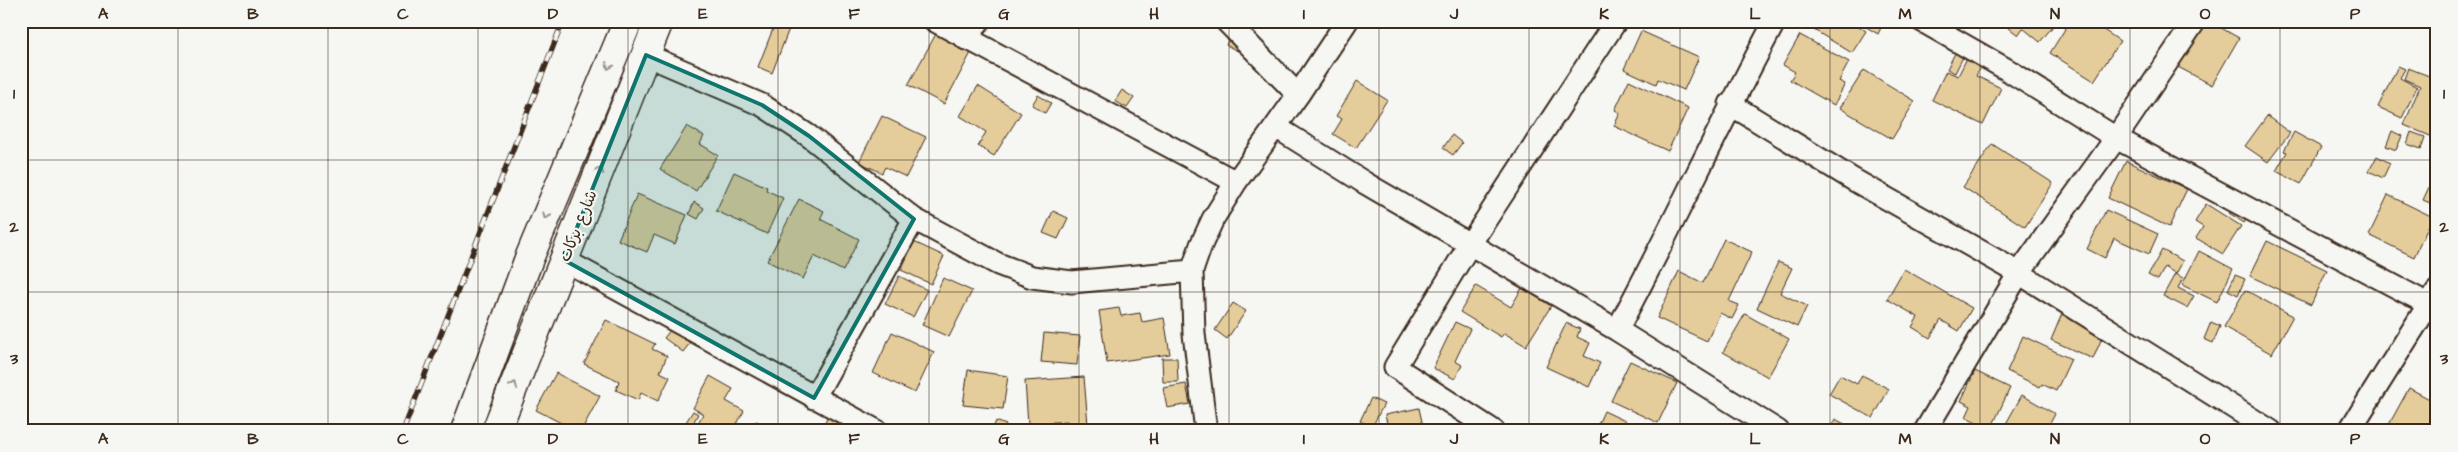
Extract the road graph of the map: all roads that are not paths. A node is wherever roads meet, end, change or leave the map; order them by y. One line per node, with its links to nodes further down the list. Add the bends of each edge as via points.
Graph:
1 (628, 21): 27 (main road, شارع بركات, one-way to 27, via 528,260)
2 (660, 21): 12 (main road, شارع بركات)
3 (935, 21): 11 (street)
4 (979, 21): 11 (street)
5 (1226, 21): 13 (street)
6 (1347, 21): 13 (street)
7 (1616, 21): 19 (street)
8 (1775, 21): 14 (street)
9 (1922, 21): 16 (street)
10 (2195, 21): 16 (street)
11 (966, 39): 17 (street)
12 (646, 55): 18 (street, via 762,106 809,136); 20 (main road, شارع بركات, one-way to 12)
13 (1298, 95): 15 (street)
14 (1730, 104): 22 (street, via 1854,180); 24 (street, via 1660,250)
15 (1276, 127): 17 (street); 19 (street)
16 (2116, 138): 22 (street); 23 (street)
17 (1236, 182): 21 (street, via 1213,219)
18 (914, 219): 21 (street, via 998,264 1032,277 1072,282); 25 (street)
19 (1470, 244): 24 (street); 31 (street, via 1395,367)
20 (564, 260): 25 (street); 28 (main road, شارع بركات, one-way to 20)
21 (1192, 271): 30 (street, via 1194,334)
22 (2019, 273): 33 (street); 34 (street)
23 (2432, 298): 35 (street)
24 (1616, 330): 32 (street)
25 (814, 398): 26 (street)
26 (852, 425): 29 (street)
27 (465, 431)
28 (496, 431)
29 (877, 431)
30 (1206, 431)
31 (1494, 431)
32 (1778, 431)
33 (1925, 431)
34 (2271, 431)
35 (2348, 431)

